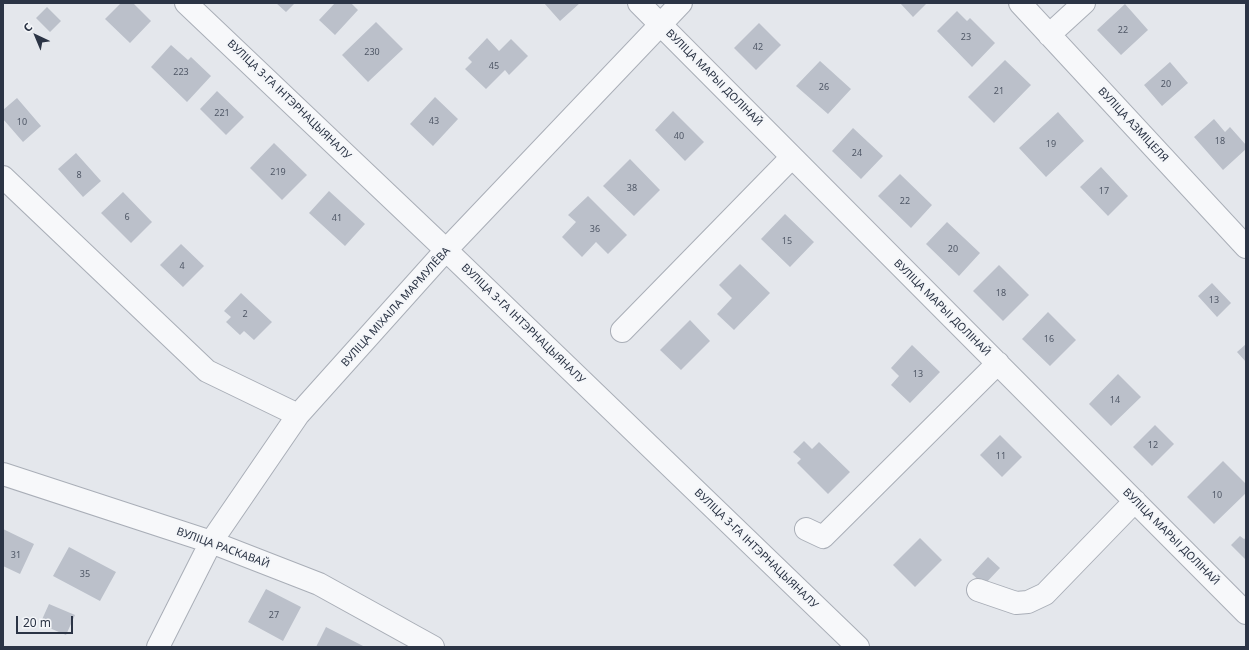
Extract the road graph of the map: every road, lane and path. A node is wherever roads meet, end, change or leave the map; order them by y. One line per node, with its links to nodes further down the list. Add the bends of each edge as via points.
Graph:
1 (639, 3): 6 (street, ВУЛІЦА МАРЫІ ДОЛІНАЙ)
2 (681, 3): 6 (street, ВУЛІЦА МІХАІЛА МАРМУЛЁВА)
3 (1020, 3): 7 (street, ВУЛІЦА АЗМІЦЕЛЯ)
4 (1084, 3): 7 (street)
5 (191, 5): 11 (street, ВУЛІЦА 3-ГА ІНТЭРНАЦЫЯНАЛУ)
6 (660, 24): 8 (street, ВУЛІЦА МАРЫІ ДОЛІНАЙ); 11 (street, ВУЛІЦА МІХАІЛА МАРМУЛЁВА)
7 (1049, 35): 10 (street, ВУЛІЦА АЗМІЦЕЛЯ)
8 (792, 157): 12 (street); 13 (street, ВУЛІЦА МАРЫІ ДОЛІНАЙ)
9 (3, 177): 14 (street, via 207,371)
10 (1246, 247)
11 (446, 250): 14 (street, ВУЛІЦА МІХАІЛА МАРМУЛЁВА); 23 (street, ВУЛІЦА 3-ГА ІНТЭРНАЦЫЯНАЛУ)
12 (622, 331)
13 (998, 363): 16 (street, ВУЛІЦА МАРЫІ ДОЛІНАЙ); 17 (street, via 823,537)
14 (298, 416): 18 (street, ВУЛІЦА МІХАІЛА МАРМУЛЁВА)
15 (3, 474): 18 (street, ВУЛІЦА РАСКАВАЙ)
16 (1135, 501): 19 (street, via 1045,594 1028,602 1016,603); 20 (street, ВУЛІЦА МАРЫІ ДОЛІНАЙ)
17 (806, 529)
18 (211, 542): 21 (street, ВУЛІЦА МІХАІЛА МАРМУЛЁВА); 22 (street, ВУЛІЦА РАСКАВАЙ, via 319,584)
19 (978, 590)
20 (1246, 613)
21 (158, 647)
22 (433, 647)
23 (858, 647)

